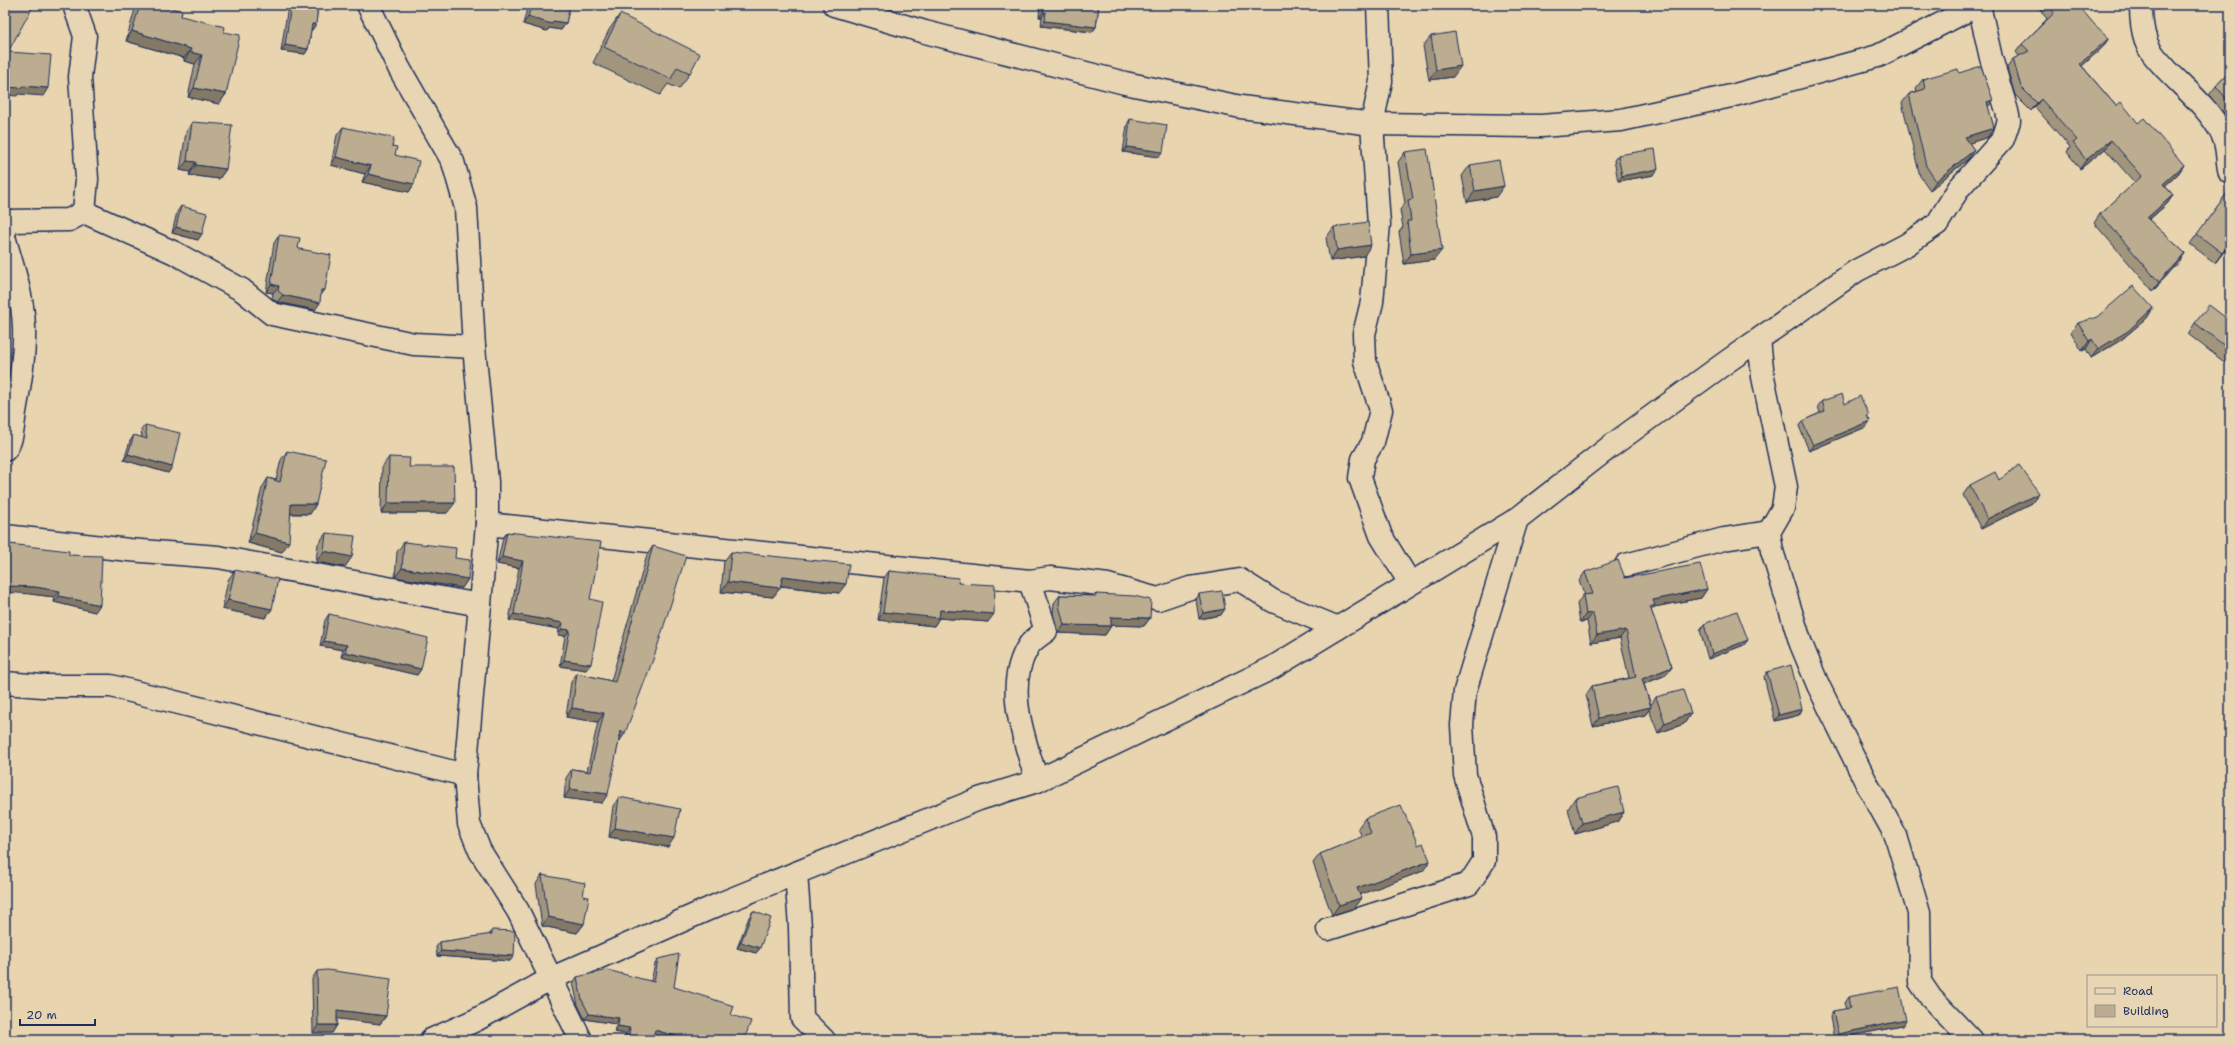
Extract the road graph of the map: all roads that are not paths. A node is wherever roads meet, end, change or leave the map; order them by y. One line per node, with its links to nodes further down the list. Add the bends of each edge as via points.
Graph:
1 (74, 5): 9 (street, via 85,36 80,78 87,179)
2 (368, 5): 13 (street, via 399,68 453,162 466,208)
3 (834, 5): 7 (street, via 925,32 1125,83 1242,107)
4 (1378, 5): 7 (street, via 1381,81)
5 (1979, 5): 7 (street, via 1878,56 1731,96 1621,120 1541,126); 12 (street, via 1990,58 2009,121 2003,139 1959,188 1937,224 1906,245 1856,271)
6 (2141, 5): 8 (street, via 2146,43 2156,58 2215,122 2228,150 2227,163)
7 (1372, 124): 21 (street, via 1378,224 1372,302 1364,334 1365,361 1381,410 1373,442 1363,459 1360,478 1381,536)
8 (2230, 173)
9 (84, 212): 10 (street, via 69,220 9,222); 13 (street, via 175,252 242,290 272,314 414,344)
10 (5, 231)
11 (5, 240): 14 (street, via 24,326 22,370 13,425)
12 (1759, 340): 15 (street, via 1611,446); 17 (street, via 1764,384 1786,487 1783,508)
13 (474, 348): 16 (street, via 487,482)
14 (5, 450)
15 (1517, 519): 21 (street); 28 (street, via 1465,691 1462,725 1465,775 1484,837 1484,861 1469,884)
16 (487, 524): 20 (street); 22 (street)
17 (1769, 532): 19 (street, via 1724,539); 33 (street, via 1772,551 1801,644 1818,685 1896,836 1919,913 1920,982 1931,998)
18 (5, 536): 22 (street, via 218,557)
19 (1626, 565)
20 (1030, 581): 23 (street, via 1050,578 1108,585 1158,599 1190,588 1240,580 1273,601); 26 (street, via 1046,630 1028,646 1018,669 1017,710)
21 (1410, 583): 23 (street)
22 (480, 605): 25 (street)
23 (1338, 628): 26 (street, via 1272,668)
24 (5, 683): 25 (street, via 111,686)
25 (465, 775): 29 (street, via 469,824 480,851 518,911)
26 (1037, 781): 27 (street, via 979,799)
27 (796, 873): 29 (street); 32 (street, via 802,1018)
28 (1328, 929)
29 (550, 979): 30 (street, via 476,1020); 31 (street)
30 (431, 1040)
31 (581, 1040)
32 (824, 1040)
33 (1971, 1040)

